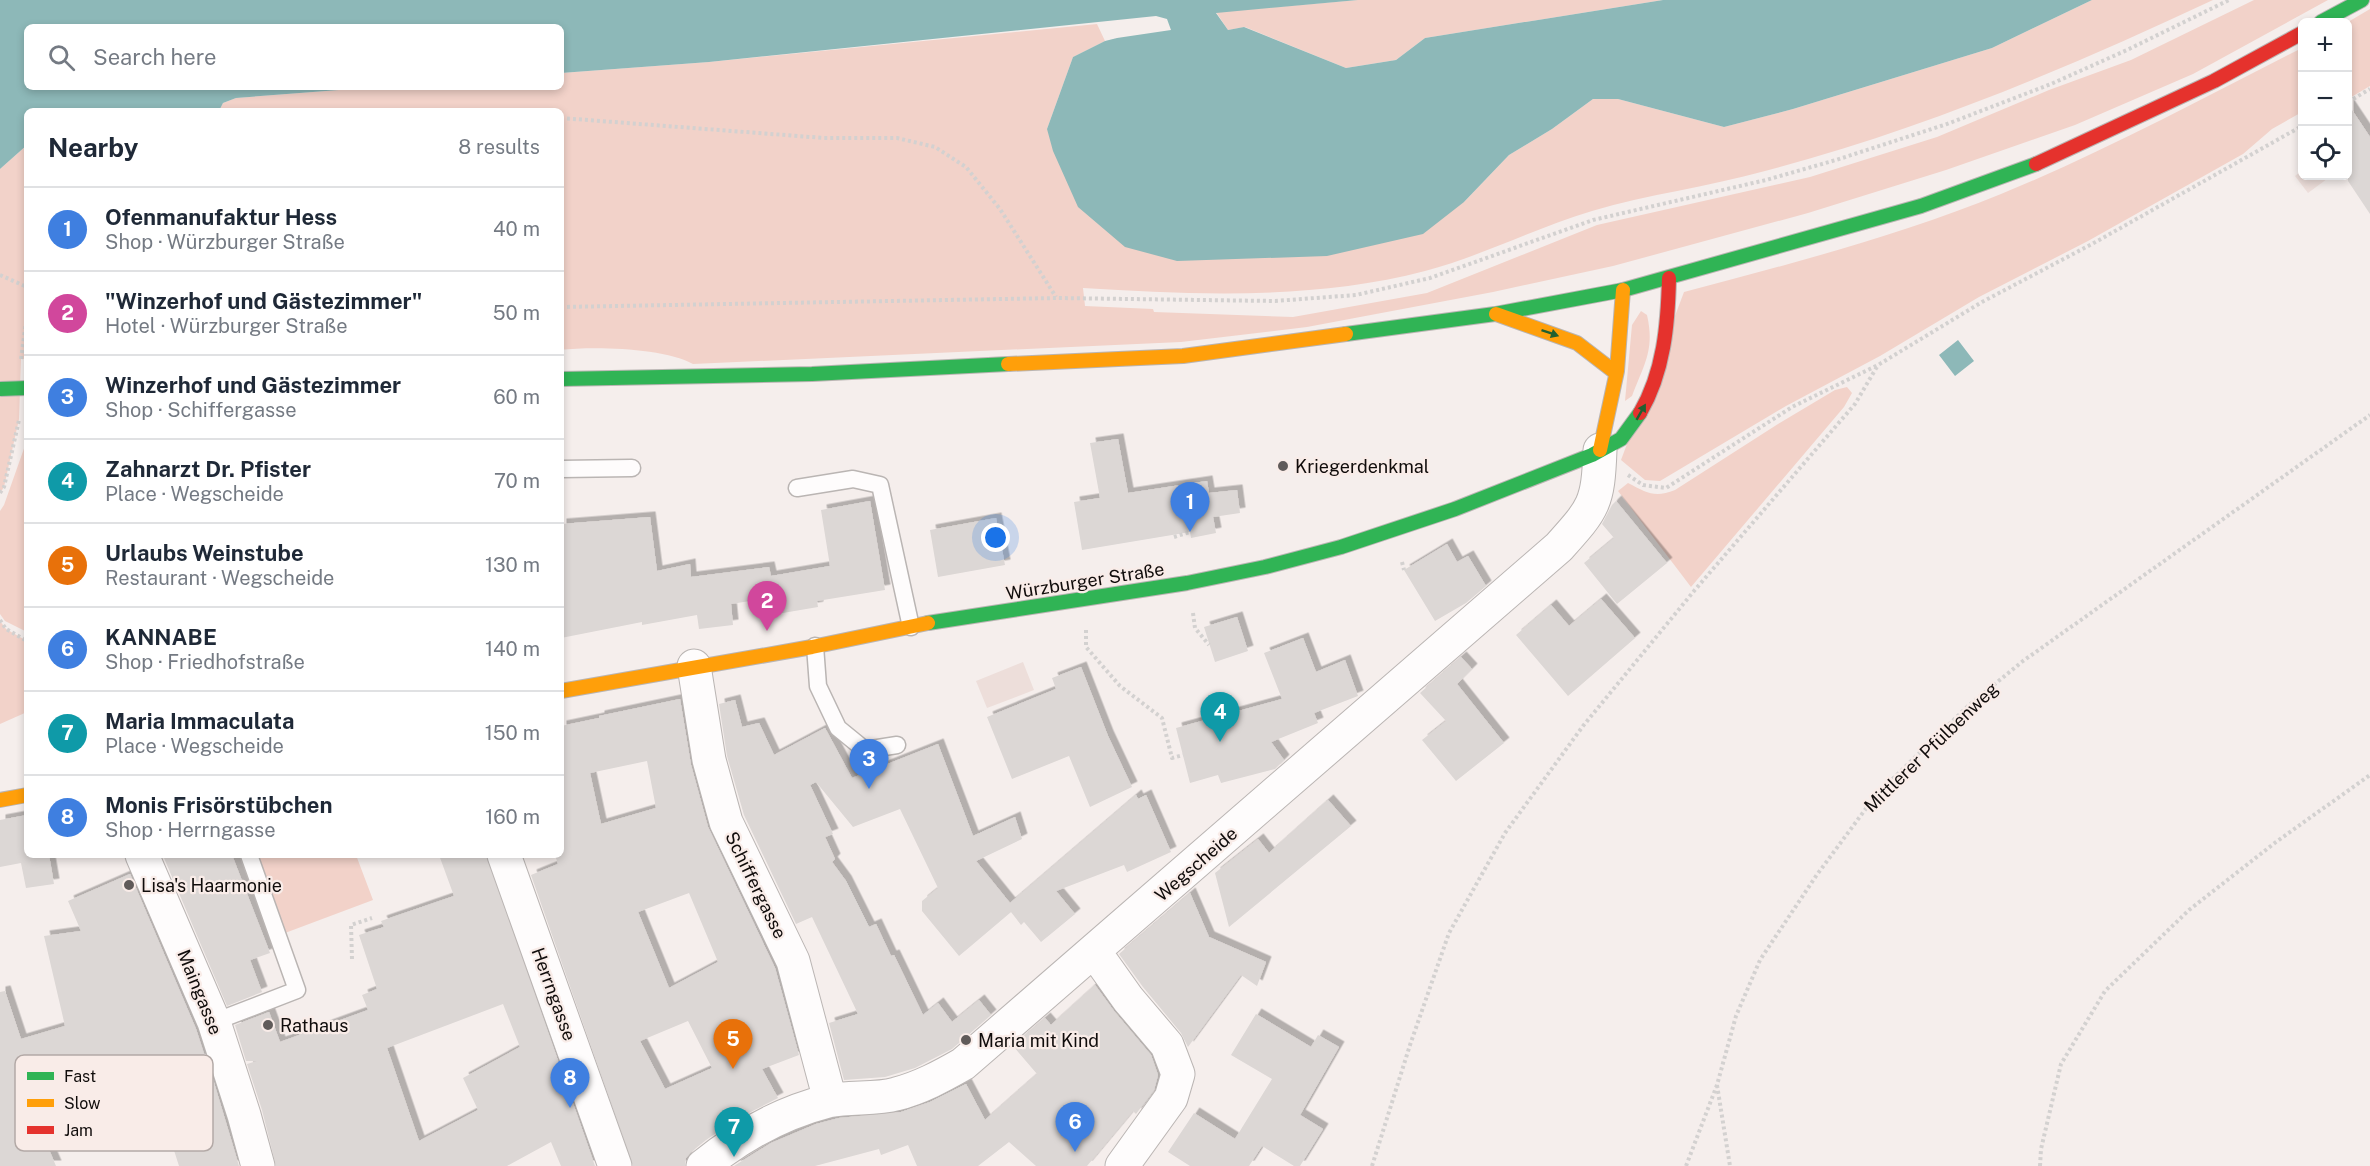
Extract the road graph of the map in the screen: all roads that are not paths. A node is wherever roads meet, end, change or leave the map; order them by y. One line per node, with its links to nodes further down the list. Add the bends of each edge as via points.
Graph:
1 (2362, 0): 2 (main road)
2 (2328, 18)
3 (2298, 35): 4 (main road, via 2214,81 2033,165 1922,206)
4 (1669, 278): 5 (main road); 11 (main road, Würzburger Straße, one-way to 4, via 1618,442 1650,397 1664,343)
5 (1623, 290): 6 (main road); 7 (main road, via 1622,344)
6 (1495, 314): 7 (main road, one-way to 7, via 1577,342); 8 (main road, via 1183,356 812,374)
7 (1616, 373): 11 (main road)
8 (564, 379)
9 (24, 388): 10 (main road, bridge)
10 (0, 389)
11 (1600, 450): 15 (main road, Würzburger Straße, via 1491,495 1303,558 1205,580); 25 (street, Wegscheide, via 1596,496 1588,515 1559,547)
12 (632, 468): 13 (lane)
13 (564, 469)
14 (797, 488): 15 (lane, via 853,479 880,485)
15 (911, 627): 16 (main road, Würzburger Straße)
16 (814, 646): 17 (main road, Würzburger Straße); 19 (lane, via 818,686 838,728 865,750)
17 (694, 666): 18 (main road, Würzburger Straße); 27 (street, Schiffergasse, via 709,760 726,822 792,961)
18 (564, 690)
19 (897, 745)
20 (24, 796): 21 (main road)
21 (0, 800)
22 (143, 858): 26 (street, Maingasse)
23 (250, 858): 26 (lane, via 297,990)
24 (505, 858): 29 (street, Herrngasse)
25 (1094, 951): 27 (street, Wegscheide, via 963,1064 940,1077 896,1094); 31 (street, via 1167,1045 1178,1074 1171,1098)
26 (214, 1022): 28 (street, Maingasse)
27 (830, 1100): 30 (street, Wegscheide, via 781,1116 727,1146)
28 (258, 1166)
29 (615, 1166)
30 (703, 1166)
31 (1122, 1166)

